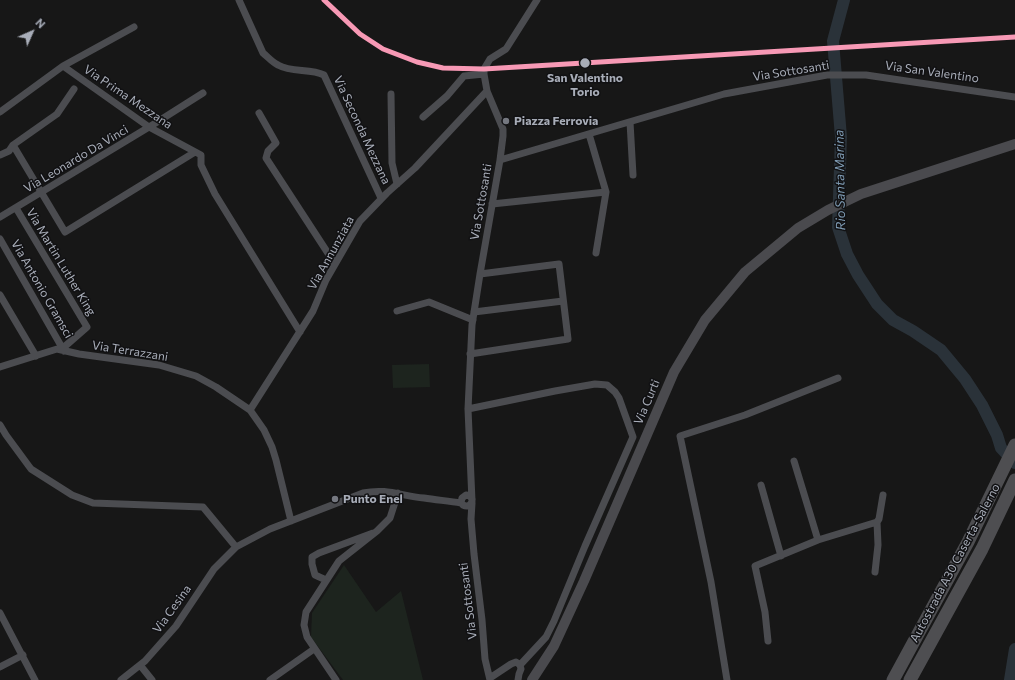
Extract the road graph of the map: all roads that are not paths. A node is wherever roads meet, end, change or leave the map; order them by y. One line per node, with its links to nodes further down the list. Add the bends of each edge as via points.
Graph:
1 (239, 0): 27 (street, Via Seconda Mezzana, via 263,53 278,66 324,75)
2 (537, 0): 5 (street, via 506,49 490,59)
3 (134, 27): 4 (street, Via Prima Mezzana)
4 (63, 66): 12 (street); 16 (street, Via Prima Mezzana)
5 (484, 72): 8 (street); 14 (street, via 464,76 447,96)
6 (845, 74): 11 (street, Via San Valentino); 15 (street, Via Sottosanti, via 724,94)
7 (74, 89): 19 (street, via 57,114)
8 (487, 91): 22 (street, via 502,129); 24 (street, Via Annunziata)
9 (203, 93): 16 (street, Via Leonardo Da Vinci)
10 (391, 94): 24 (street, via 392,163)
11 (1015, 97)
12 (0, 112)
13 (259, 113): 33 (street, via 276,143 268,151 266,158)
14 (423, 117)
15 (630, 122): 17 (street, Via Sottosanti); 23 (street)
16 (149, 127): 20 (street, Via Prima Mezzana); 25 (street, Via Leonardo Da Vinci)
17 (589, 134): 22 (street, Via Sottosanti); 26 (street)
18 (1015, 144): 78 (main road, Via Curti, via 844,201 798,228 745,272 705,320 674,372 564,625)
19 (13, 145): 21 (street, via 9,151); 25 (street)
20 (195, 152): 25 (street, via 65,232); 40 (street, via 201,155 201,165 215,194)
21 (0, 155)
22 (500, 160): 28 (street, Via Sottosanti)
23 (633, 175)
24 (397, 184): 27 (street, Via Annunziata)
25 (42, 192): 29 (street, Via Leonardo Da Vinci)
26 (606, 192): 28 (street); 32 (street)
27 (381, 198): 33 (street, Via Annunziata, via 360,221)
28 (492, 204): 34 (street, Via Sottosanti)
29 (16, 208): 30 (street, Via Leonardo Da Vinci); 41 (street, Via Martin Luther King, via 87,327)
30 (0, 217)
31 (0, 238): 41 (street, Via Antonio Gramsci)
32 (596, 253)
33 (335, 264): 40 (street, Via Annunziata)
34 (480, 274): 36 (street, via 558,264); 38 (street, Via Sottosanti)
35 (0, 295): 43 (street)
36 (562, 301): 38 (street); 42 (street, via 568,339)
37 (397, 311): 39 (street, via 429,302)
38 (474, 312): 39 (street, Via Sottosanti)
39 (473, 320): 42 (street, Via Sottosanti)
40 (300, 332): 47 (street, Via Annunziata)
41 (64, 350): 43 (street, Via Terrazzani, via 57,349); 47 (street, Via Terrazzani, via 87,356 158,365 196,376)
42 (470, 354): 46 (street, Via Sottosanti)
43 (36, 356): 44 (street, Via Terrazzani)
44 (0, 367)
45 (838, 378): 79 (street, via 745,415 680,436 711,582)
46 (468, 409): 55 (street, Via Sottosanti, via 471,483); 68 (street, via 595,384 607,386 619,398 632,437 554,622 546,637)
47 (250, 410): 56 (street, via 272,447)
48 (0, 425): 60 (street, via 31,469 72,495 93,503 203,508)
49 (1015, 445): 80 (highway, Autostrada A30 Caserta-Salerno, via 968,542)
50 (794, 461): 59 (street)
51 (1015, 480): 81 (highway, Autostrada A30 Caserta-Salerno, via 982,549)
52 (761, 486): 61 (street)
53 (398, 493): 55 (street, Via Cesina, via 423,498); 56 (street, Via Cesina, via 375,491 363,494); 58 (street, via 390,518)
54 (883, 495): 57 (street)
55 (466, 500): 71 (street, Via Sottosanti, via 471,519 485,659)
56 (291, 521): 60 (street, Via Cesina)
57 (877, 522): 59 (street); 62 (street)
58 (377, 531): 63 (street, via 339,562); 63 (street, via 312,557 315,575)
59 (818, 540): 61 (street)
60 (236, 547): 69 (street, Via Cesina, via 214,570 176,626)
61 (781, 556): 65 (street, via 755,566)
62 (875, 572)
63 (326, 580): 66 (street, via 306,612 304,625)
64 (0, 613): 67 (street)
65 (768, 641)
66 (314, 650): 75 (street); 76 (street)
67 (23, 655): 70 (street); 72 (street)
68 (520, 665): 71 (street, via 516,662 510,664); 77 (street)
69 (140, 666): 73 (street, Via Cesina); 74 (street)
70 (0, 667)
71 (490, 679)
72 (35, 680)
73 (121, 680)
74 (152, 680)
75 (270, 680)
76 (336, 680)
77 (518, 680)
78 (532, 680)
79 (727, 680)
80 (893, 680)
81 (910, 680)

